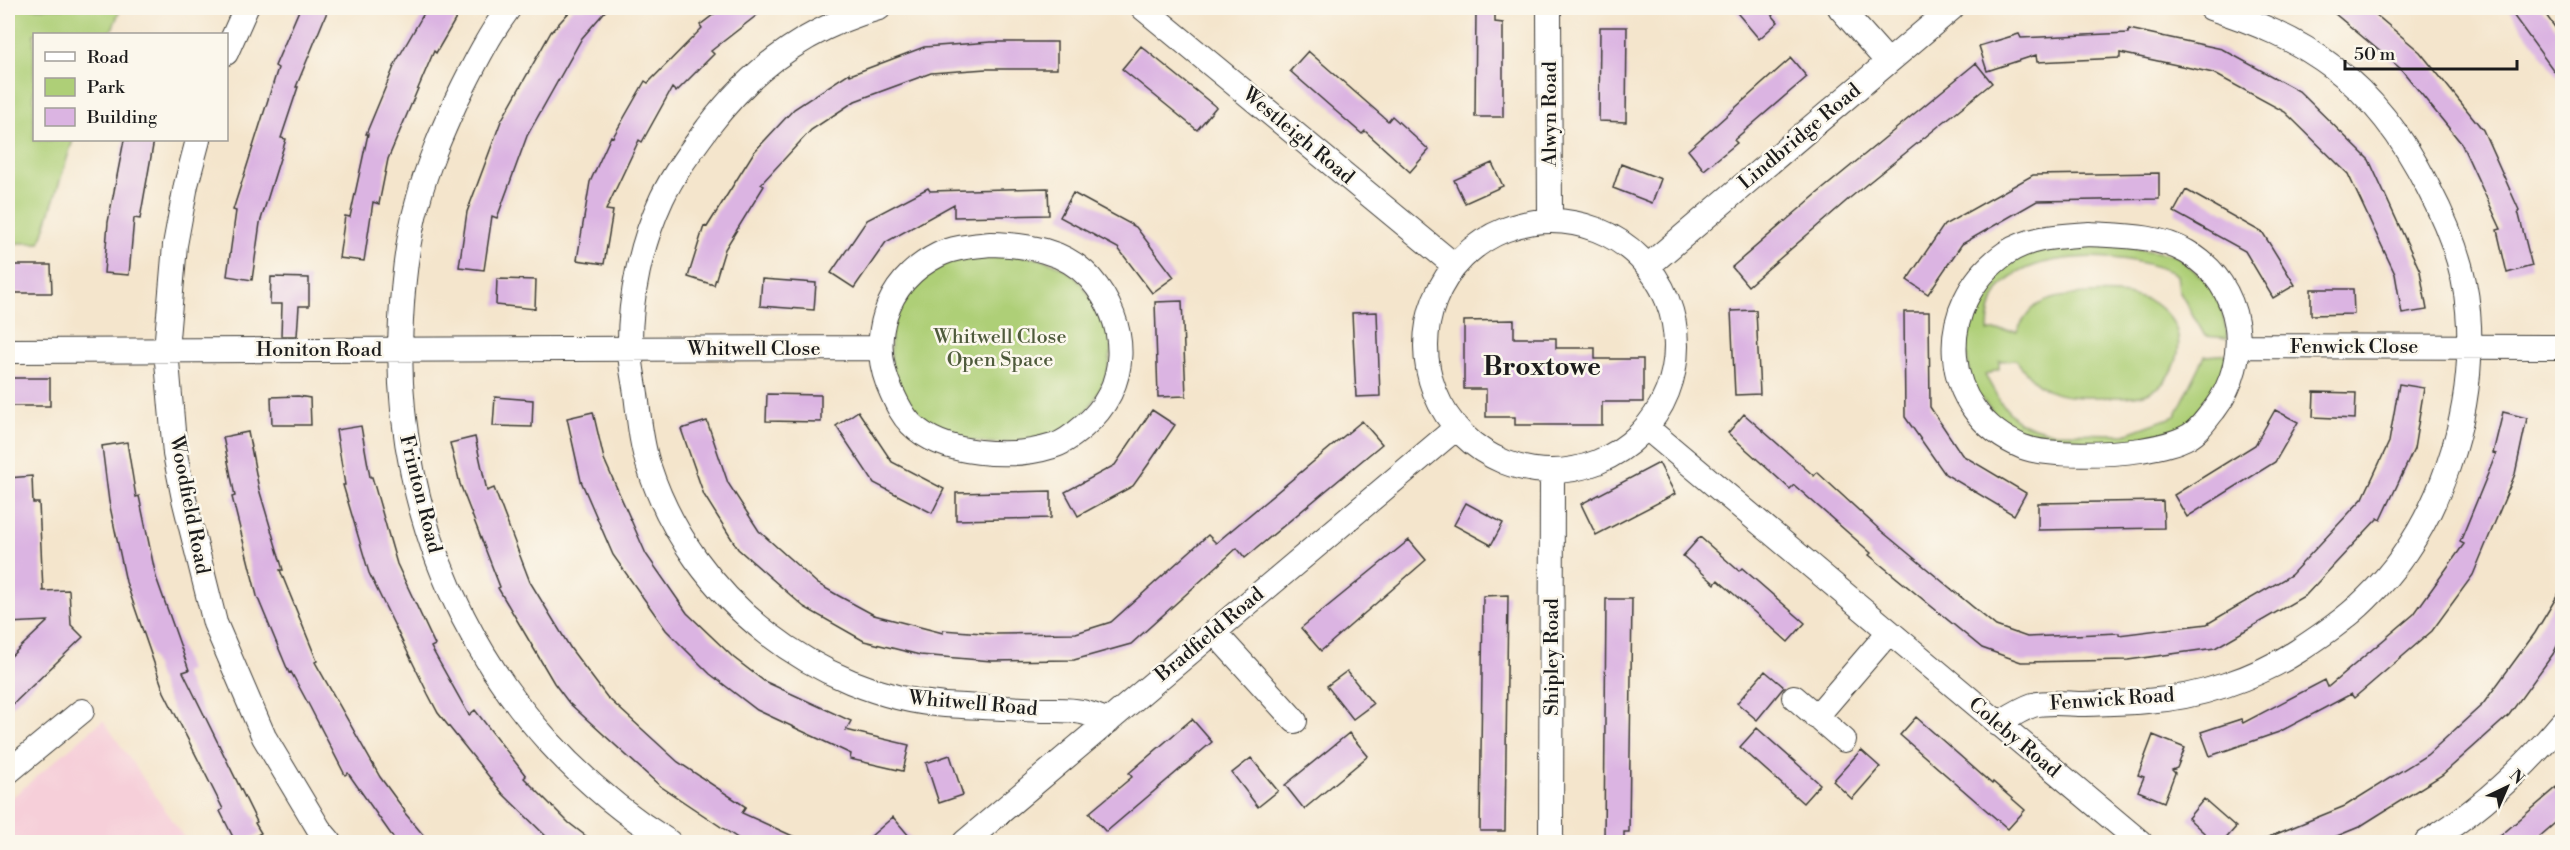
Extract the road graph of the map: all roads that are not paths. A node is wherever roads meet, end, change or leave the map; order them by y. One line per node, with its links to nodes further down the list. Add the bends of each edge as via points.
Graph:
1 (246, 8): 9 (street)
2 (509, 8): 20 (street, Frinton Road, via 472,68 437,141 426,174 407,250)
3 (879, 8): 21 (street, Whitwell Road, via 847,16 800,41 747,83 695,145 662,198 649,235 633,294)
4 (1143, 8): 13 (street, Westleigh Road)
5 (1549, 8): 12 (street, Alwyn Road)
6 (1840, 8): 10 (street)
7 (1952, 8): 10 (street, Lindbridge Road)
8 (2211, 8): 16 (street, Fenwick Road, via 2263,25 2307,49 2335,68 2390,123 2414,157 2450,236 2464,283)
9 (228, 48)
10 (1888, 62): 14 (street, Lindbridge Road)
11 (198, 141): 19 (street, Woodfield Road, via 176,245)
12 (1550, 220): 13 (street, via 1511,226 1481,241); 14 (street, via 1577,223 1608,234)
13 (1454, 265): 23 (street, via 1437,292 1428,319 1427,367 1439,404)
14 (1648, 266): 24 (street, via 1669,303 1677,346 1671,383)
15 (2238, 346): 15 (street, via 2234,370 2219,403 2190,435 2169,444 2106,453 2025,448 2004,437 1969,402 1960,384 1954,340 1969,290 1994,262 2030,242 2089,234 2137,237 2186,251 2219,281 2230,300 2237,318); 16 (street, Fenwick Close)
16 (2470, 347): 17 (street, Fenwick Close); 34 (street, Fenwick Road, via 2459,428 2432,505 2392,570 2343,620 2295,653 2234,682 2151,701 2033,705)
17 (2562, 347)
18 (879, 348): 18 (street, via 880,328 908,276 937,256 958,248 991,244 1045,250 1089,277 1117,325 1120,348 1112,392 1100,413 1054,446 996,453 970,452 951,446 912,425 886,382); 21 (street, Whitwell Close)
19 (166, 350): 20 (street, Honiton Road); 22 (street, Honiton Road); 37 (street, Woodfield Road, via 175,454 216,624 264,737)
20 (399, 350): 21 (street, Honiton Road); 38 (street, Frinton Road, via 410,467 431,546 455,604 486,659 543,736 591,783)
21 (630, 350): 31 (street, Whitwell Road, via 640,429 658,492 699,564 765,632 831,672 900,698 1080,711)
22 (8, 351)
23 (1456, 428): 25 (street, via 1496,459 1524,469); 26 (street, Bradfield Road)
24 (1647, 428): 25 (street, via 1617,453 1587,467); 27 (street, Coleby Road)
25 (1552, 472): 40 (street, Shipley Road)
26 (1214, 632): 31 (street, Bradfield Road); 32 (street)
27 (1889, 632): 30 (street); 34 (street, Coleby Road)
28 (1794, 697): 30 (street)
29 (82, 711): 36 (street)
30 (1816, 717): 35 (street)
31 (1109, 721): 39 (street, Bradfield Road)
32 (1295, 721)
33 (2562, 723): 42 (street, via 2482,804)
34 (1998, 724): 41 (street, Coleby Road)
35 (1844, 740)
36 (8, 772)
37 (330, 843)
38 (669, 843)
39 (965, 843)
40 (1551, 843)
41 (2140, 843)
42 (2427, 843)

